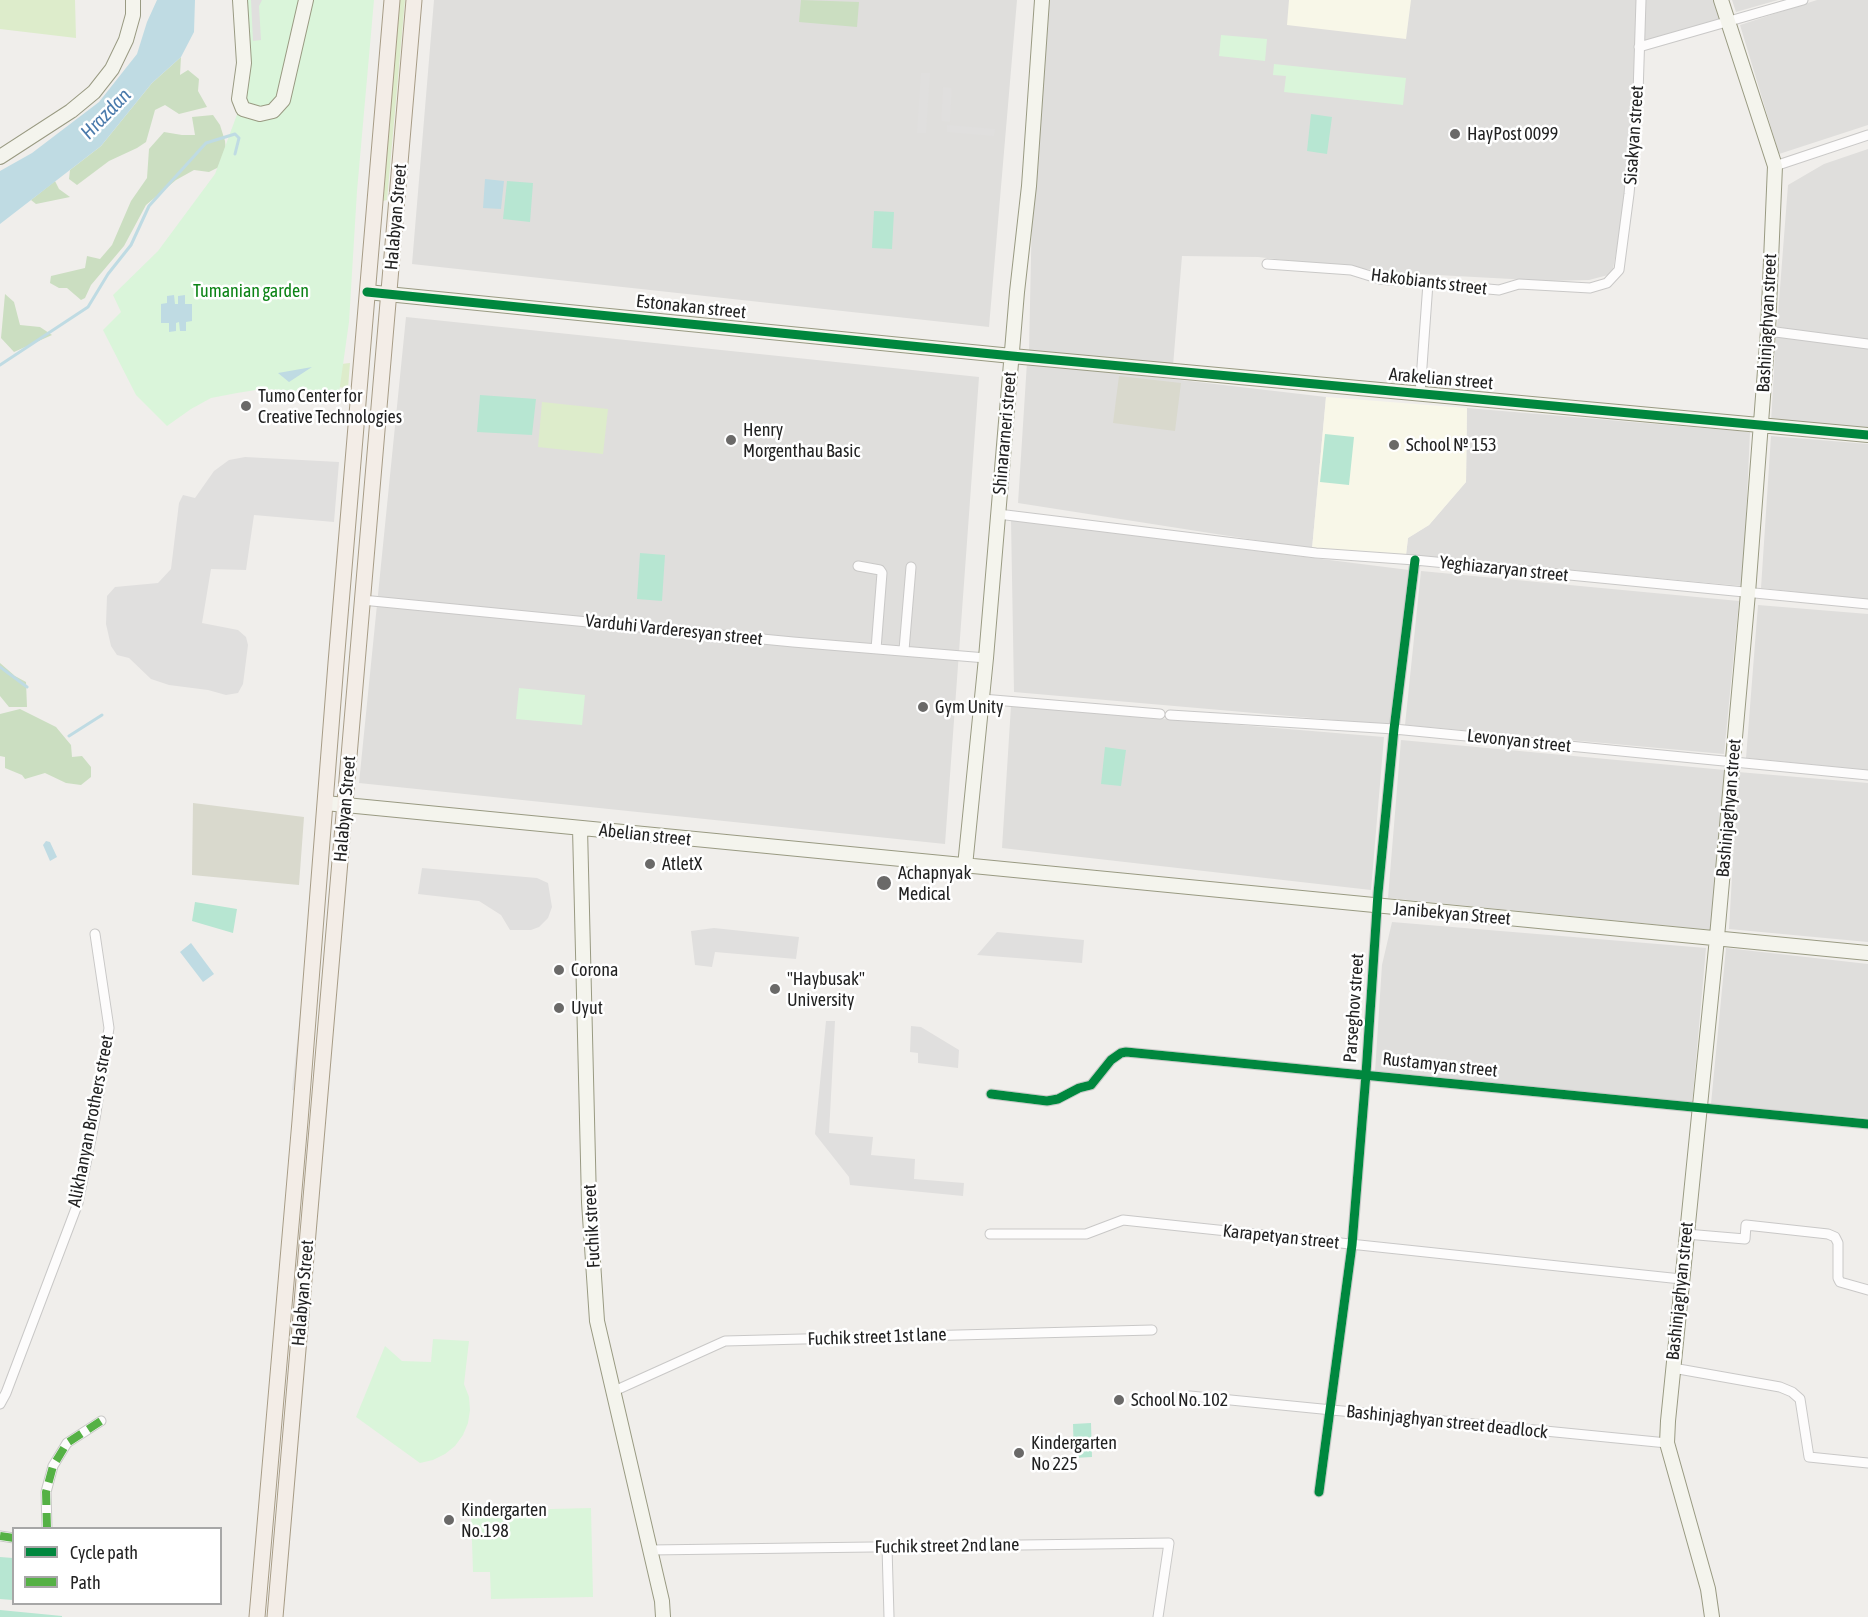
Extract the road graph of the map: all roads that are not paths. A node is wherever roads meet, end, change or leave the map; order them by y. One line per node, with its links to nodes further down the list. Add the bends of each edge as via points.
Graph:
1 (133, 0): 13 (street, via 126,40 112,69 94,92)
2 (240, 0): 3 (street, via 244,63 239,99 243,109 260,114 273,111 283,100)
3 (306, 0)
4 (392, 0): 18 (main road, Halabyan Street)
5 (414, 0): 19 (main road, Halabyan Street)
6 (1042, 0): 22 (street, Shinararneri street)
7 (1641, 0): 11 (street, Sisakyan street)
8 (1721, 0): 10 (street, Bashinjaghyan street)
9 (1803, 0): 10 (street)
10 (1728, 23): 11 (street); 14 (street, Bashinjaghyan street)
11 (1639, 47): 16 (street, Sisakyan street, via 1638,94)
12 (1868, 135): 14 (street)
13 (0, 157)
14 (1775, 166): 20 (street, Bashinjaghyan street)
15 (1267, 264): 17 (street, Hakobiants street, via 1351,270 1380,279)
16 (1619, 270): 17 (street, Hakobiants street, via 1607,283 1590,288 1519,284 1499,290)
17 (1428, 283): 23 (street)
18 (367, 292): 19 (street, Estonakan street); 40 (main road, Halabyan Street)
19 (390, 293): 22 (street, Estonakan street); 31 (main road, Halabyan Street)
20 (1768, 331): 21 (street); 24 (street, Bashinjaghyan street)
21 (1868, 344)
22 (1012, 356): 23 (street, Arakelian street); 26 (street, Shinararneri street)
23 (1420, 394): 24 (street, Arakelian street)
24 (1761, 424): 25 (street, Arakelian street); 30 (street, Bashinjaghyan street)
25 (1868, 435)
26 (998, 514): 27 (street, Yeghiazaryan street, via 1316,553); 35 (street, Shinararneri street)
27 (1415, 560): 30 (street, Yeghiazaryan street); 37 (street, Parseghov street)
28 (858, 566): 33 (street, via 882,573)
29 (911, 567): 34 (street)
30 (1748, 592): 32 (street, Yeghiazaryan street); 38 (street, Bashinjaghyan street)
31 (362, 600): 33 (street, Varduhi Varderesyan street); 41 (main road, Halabyan Street)
32 (1868, 604)
33 (876, 649): 34 (street, Varduhi Varderesyan street)
34 (904, 650): 35 (street, Varduhi Varderesyan street)
35 (986, 658): 36 (street, Shinararneri street)
36 (982, 699): 37 (street, Levonyan street); 43 (street, Shinararneri street)
37 (1394, 729): 38 (street, Levonyan street); 44 (street, Parseghov street)
38 (1733, 762): 39 (street, Levonyan street); 48 (street, Bashinjaghyan street)
39 (1868, 775)
40 (326, 803): 41 (street, Abelian street); 46 (main road, Halabyan Street)
41 (345, 805): 42 (street, Abelian street); 47 (main road, Halabyan Street)
42 (580, 828): 43 (street, Abelian street); 63 (street, Fuchik street, via 589,1202 597,1321)
43 (965, 866): 44 (street, Janibekyan Street)
44 (1377, 906): 48 (street, Janibekyan Street); 50 (street, Parseghov street)
45 (95, 934): 65 (street, Alikhanyan Brothers street, via 109,1028 95,1119 78,1203)
46 (315, 937): 47 (main road, via 326,931); 54 (main road, Halabyan Street)
47 (335, 939): 55 (main road, Halabyan Street)
48 (1717, 939): 49 (street, Janibekyan Street); 52 (street, Bashinjaghyan street)
49 (1868, 953)
50 (1366, 1074): 51 (street, Rustamyan street, via 1125,1052 1111,1060 1091,1086 1058,1099); 52 (street, Rustamyan street); 58 (street, Parseghov street)
51 (991, 1094)
52 (1699, 1108): 53 (street, Rustamyan street); 57 (street, Bashinjaghyan street)
53 (1868, 1124)
54 (294, 1193): 55 (main road, via 301,1200); 74 (main road, Halabyan Street)
55 (312, 1194): 75 (main road, Halabyan Street)
56 (990, 1234): 58 (street, Karapetyan street, via 1086,1234 1123,1220)
57 (1686, 1234): 59 (street, Bashinjaghyan street); 60 (street, via 1745,1239 1746,1225 1828,1234 1838,1243 1840,1282)
58 (1352, 1245): 59 (street, Karapetyan street); 66 (street, Parseghov street)
59 (1681, 1279): 62 (street, Bashinjaghyan street)
60 (1868, 1290)
61 (1152, 1330): 63 (street, Fuchik street 1st lane, via 725,1341)
62 (1672, 1368): 68 (street, Bashinjaghyan street); 69 (street, via 1792,1392 1800,1400 1809,1457)
63 (612, 1392): 73 (street, Fuchik street)
64 (1190, 1396): 66 (street, Bashinjaghyan street deadlock)
65 (0, 1404)
66 (1330, 1410): 68 (street, Bashinjaghyan street deadlock); 70 (street, Parseghov street)
67 (101, 1421): 71 (street, via 67,1443 53,1466 46,1492)
68 (1667, 1443): 79 (street, Bashinjaghyan street, via 1706,1579)
69 (1868, 1463)
70 (1319, 1492)
71 (46, 1527)
72 (887, 1547): 73 (street, Fuchik street 2nd lane); 77 (street); 78 (street, Fuchik street 2nd lane, via 1169,1543)
73 (650, 1550): 76 (street, Fuchik street)
74 (257, 1617)
75 (275, 1617)
76 (663, 1617)
77 (889, 1617)
78 (1158, 1617)
79 (1712, 1617)

